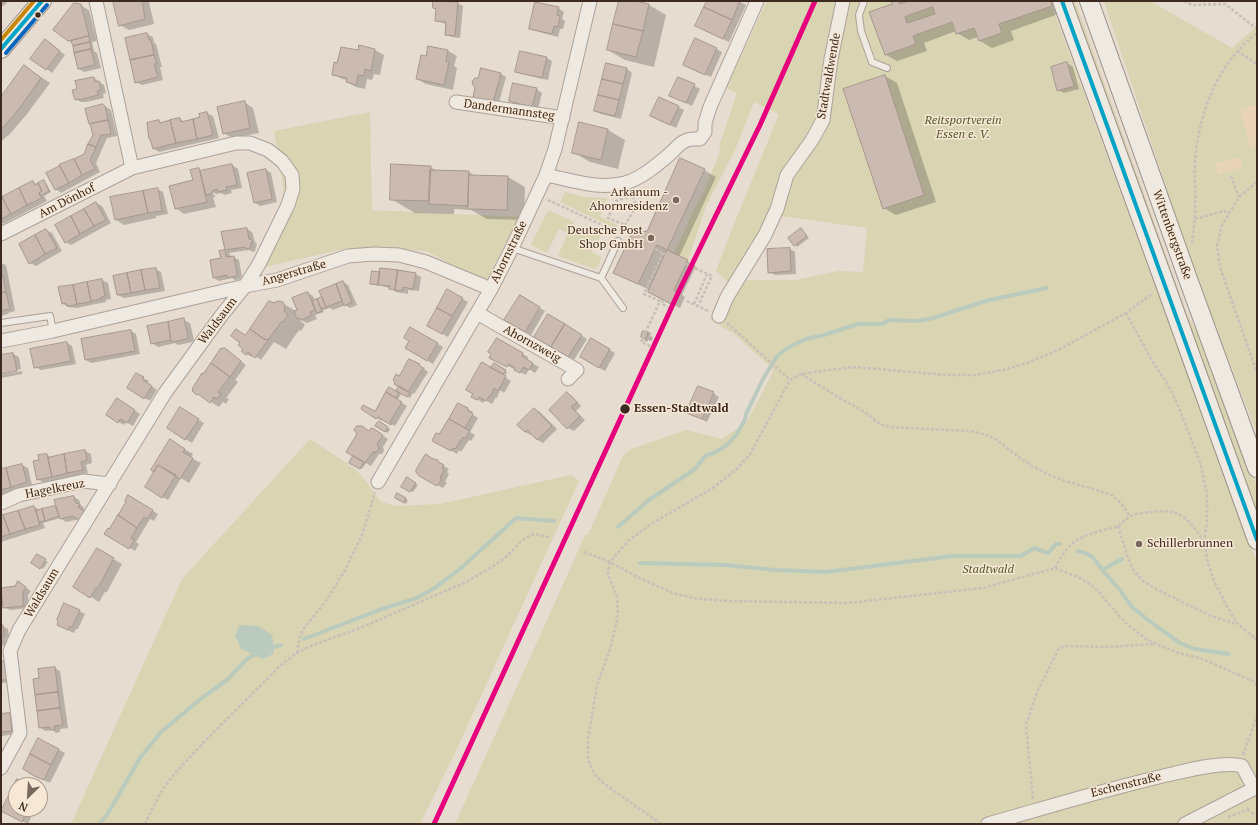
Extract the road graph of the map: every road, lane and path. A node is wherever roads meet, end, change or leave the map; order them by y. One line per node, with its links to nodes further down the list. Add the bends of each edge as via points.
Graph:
1 (42, 1): 12 (main road)
2 (96, 1): 18 (street)
3 (590, 1): 17 (street, Ahornstraße)
4 (757, 1): 19 (street, via 710,107 705,132 700,139 684,141 639,177 624,183 591,184)
5 (843, 1): 46 (street, Stadtwaldwende, via 831,59 823,120 787,175 765,235)
6 (864, 1): 15 (lane, via 859,15 861,31 872,62)
7 (1062, 1): 35 (main road, Wittenbergstraße)
8 (1088, 1): 55 (main road, Wittenbergstraße)
9 (1184, 1): 10 (path, via 1192,5 1225,4)
10 (1257, 29)
11 (1257, 33): 13 (path)
12 (1, 49)
13 (1237, 51): 14 (path); 25 (path, via 1217,82 1202,118 1195,162)
14 (1257, 64)
15 (887, 68)
16 (456, 102): 17 (street, Dandermannsteg)
17 (563, 118): 19 (street, Ahornstraße)
18 (132, 168): 27 (street, Am Dönhof); 36 (street, Waldsaum, via 236,143 250,143 268,150 282,161 292,175 293,189 288,205 259,264)
19 (546, 175): 22 (street, Ahornstraße)
20 (1231, 176): 23 (path)
21 (1257, 182): 23 (path)
22 (536, 194): 26 (path, via 622,234); 29 (street, Ahornstraße)
23 (1239, 197): 24 (path)
24 (1229, 214): 25 (path, via 1224,211); 51 (path, via 1219,236 1218,256)
25 (1194, 219): 31 (path)
26 (625, 226): 26 (path, via 636,207 633,194 616,201 608,218)
27 (1, 234)
28 (618, 241): 34 (lane)
29 (512, 248): 34 (lane); 37 (street, Ahornstraße)
30 (655, 249): 50 (path, via 664,254 644,294 660,301 641,342)
31 (1192, 249)
32 (686, 264): 33 (path)
33 (707, 275): 40 (path); 41 (path, via 712,276)
34 (601, 278): 43 (lane)
35 (1165, 284): 45 (path); 62 (main road, Wittenbergstraße)
36 (245, 286): 37 (street, Angerstraße, via 277,280 348,256 374,254 399,255 426,262); 48 (street, Angerstraße); 57 (street, Waldsaum, via 166,393)
37 (491, 289): 44 (street, Ahornstraße)
38 (663, 300): 42 (path, via 662,304)
39 (687, 301): 40 (path)
40 (694, 304): 41 (path)
41 (698, 306): 46 (path)
42 (668, 307)
43 (623, 308)
44 (477, 313): 53 (street, Ahornzweig, via 577,370); 56 (street, Ahornstraße)
45 (1126, 314): 52 (path, via 1060,349 1003,370 975,375 953,375 855,367); 63 (path, via 1177,403 1200,462 1207,495)
46 (718, 316): 54 (path)
47 (1, 323): 48 (lane, via 50,316)
48 (53, 330): 49 (street, Angerstraße)
49 (1, 341)
50 (650, 346)
51 (1257, 373)
52 (801, 374): 54 (path); 59 (path, via 865,412 880,424 891,427 971,430 987,435 1048,474 1112,495)
53 (568, 379)
54 (790, 380): 65 (path, via 750,454 738,468 713,488 628,541)
55 (1257, 468)
56 (378, 482): 71 (path, via 363,533 326,601 304,628)
57 (110, 484): 58 (street, Hagelkreuz, via 83,481 19,495); 70 (street, Waldsaum)
58 (1, 502)
59 (1130, 516): 60 (path); 63 (path, via 1171,511 1182,515 1192,524)
60 (1118, 526): 66 (path, via 1085,535 1065,550); 67 (path, via 1128,558 1134,571 1143,581 1211,616)
61 (549, 537): 71 (path, via 535,534 530,536 506,556 464,583)
62 (1257, 540)
63 (1204, 542): 67 (path, via 1214,581)
64 (584, 552): 65 (path)
65 (610, 562): 66 (path, via 637,577 698,599 758,602 848,603 924,595 983,588); 81 (path, via 608,574 617,597 618,615 610,649 597,685 588,739 588,760 595,775 604,784)
66 (1055, 568): 69 (path, via 1091,585 1129,626)
67 (1238, 624): 68 (path)
68 (1257, 640)
69 (1156, 644): 72 (path, via 1223,666); 78 (path, via 1059,648 1037,692 1026,725)
70 (5, 652): 75 (street, Waldsaum, via 20,733)
71 (297, 653): 80 (path, via 278,668 176,772 163,789)
72 (1257, 685)
73 (1257, 716): 74 (path)
74 (1239, 764): 76 (street); 78 (street, Eschenstraße, via 1193,769 1143,780)
75 (1, 768)
76 (1256, 788): 83 (street)
77 (1247, 810): 79 (path)
78 (1034, 811): 82 (street, Eschenstraße)
79 (1257, 816)
80 (145, 824)
81 (662, 824)
82 (988, 824)
83 (1185, 824)

